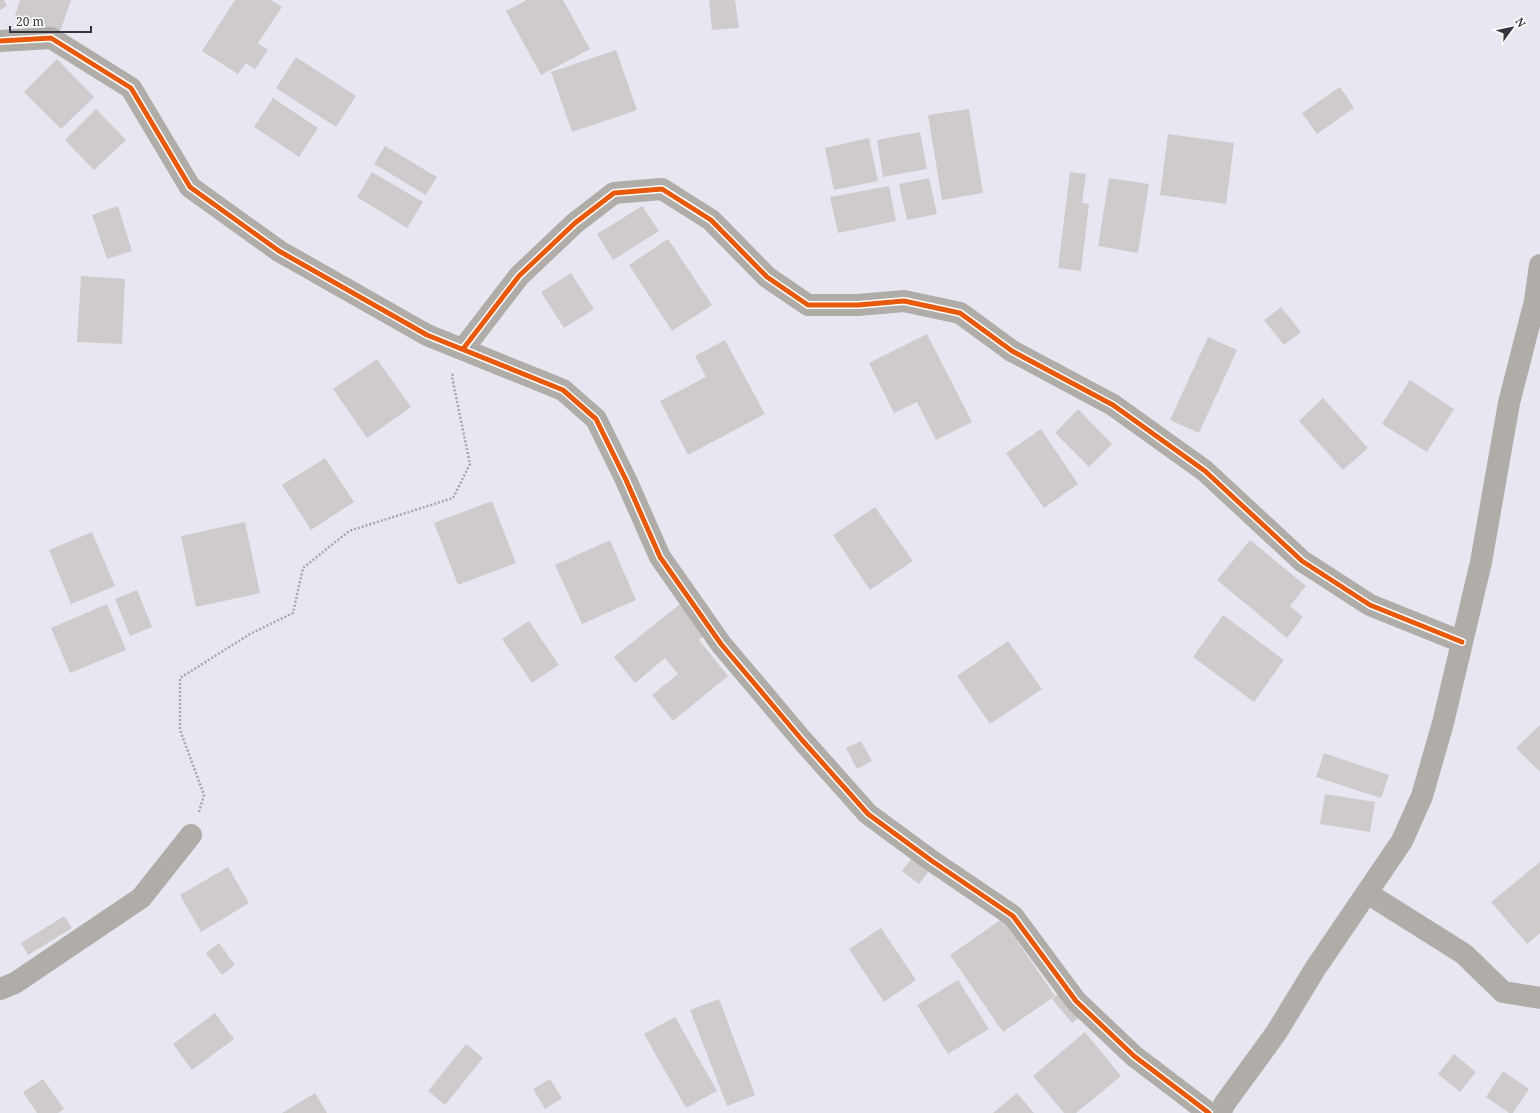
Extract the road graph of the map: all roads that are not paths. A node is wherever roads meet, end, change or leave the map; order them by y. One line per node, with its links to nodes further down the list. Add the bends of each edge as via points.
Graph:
1 (0, 41): 3 (street, via 51,38 131,88 190,187 279,251 427,334)
2 (1540, 265): 4 (street, via 1534,302 1509,403 1481,562)
3 (463, 349): 4 (street, via 519,276 575,223 614,193 662,189 712,220 767,277 808,305 858,305 904,301 960,313 1012,351 1113,404 1205,471 1302,562 1370,605); 9 (street, via 563,390 596,419 660,557 721,644 802,740 868,814 932,862 1013,916 1076,1001 1134,1056)
4 (1462, 642): 6 (street, via 1422,796 1402,841)
5 (191, 835): 7 (street, via 141,898 15,983)
6 (1367, 893): 8 (street, via 1464,954 1503,992); 10 (street)
7 (0, 989)
8 (1540, 998)
9 (1209, 1113)
10 (1220, 1113)

